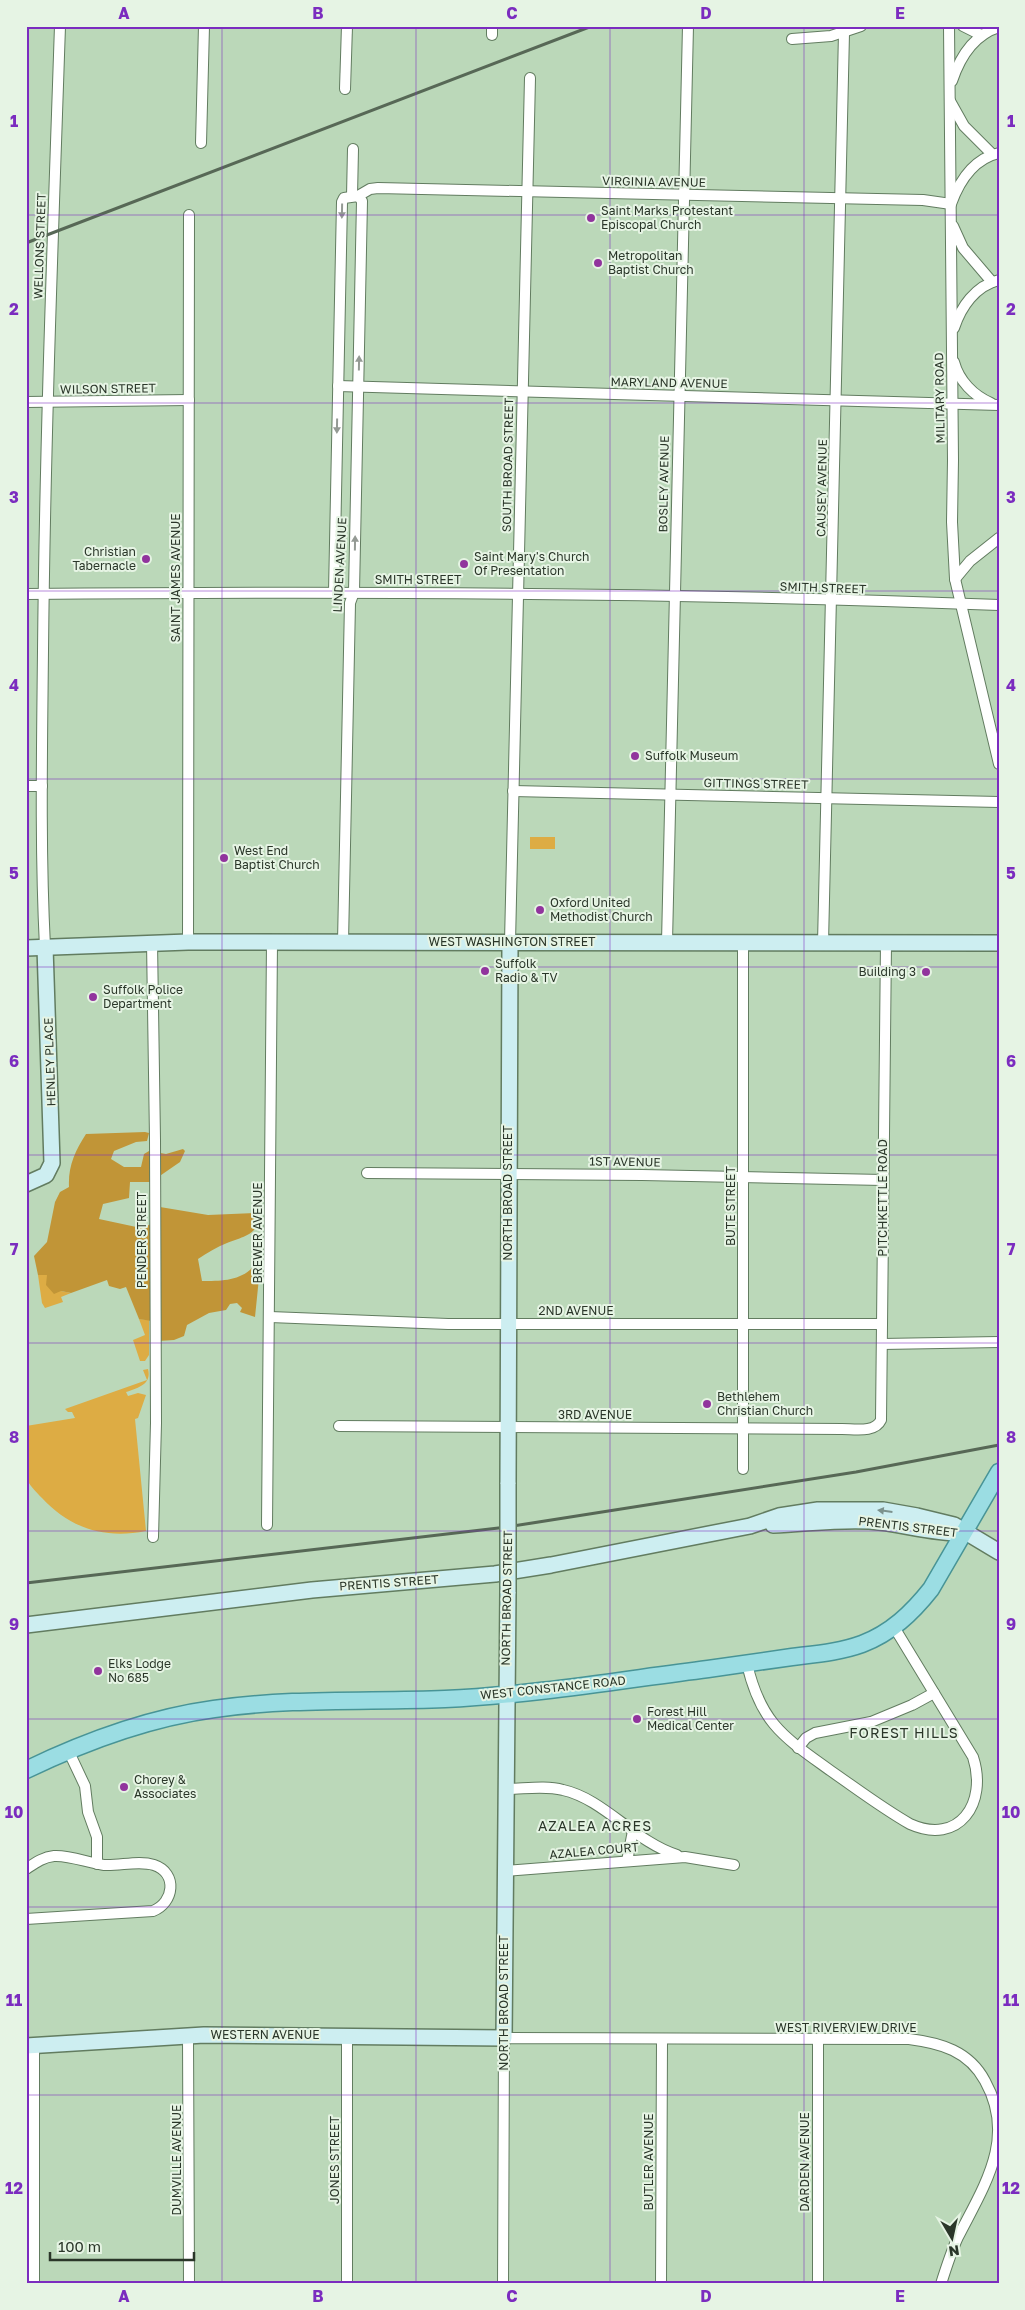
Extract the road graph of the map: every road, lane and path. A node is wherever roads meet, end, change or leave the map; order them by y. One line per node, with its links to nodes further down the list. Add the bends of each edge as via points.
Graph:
1 (60, 26): 36 (street, WELLONS STREET)
2 (204, 26): 16 (street)
3 (348, 26): 13 (street)
4 (688, 26): 20 (street, BOSLEY AVENUE)
5 (861, 26): 9 (street)
6 (949, 26): 14 (street, MILITARY ROAD)
7 (963, 26): 10 (street)
8 (999, 28): 10 (street)
9 (844, 33): 11 (street); 22 (street, CAUSEY AVENUE)
10 (981, 35): 14 (street, via 961,59)
11 (792, 39)
12 (530, 78): 19 (street, SOUTH BROAD STREET)
13 (346, 89)
14 (950, 90): 15 (street, MILITARY ROAD)
15 (950, 100): 18 (street, via 964,126); 23 (street, MILITARY ROAD)
16 (201, 143)
17 (353, 149): 21 (street, LINDEN AVENUE)
18 (996, 154): 23 (street, via 965,175)
19 (527, 191): 20 (street, VIRGINIA AVENUE); 21 (street, VIRGINIA AVENUE, via 378,188); 31 (street, SOUTH BROAD STREET)
20 (683, 195): 22 (street, VIRGINIA AVENUE); 32 (street, BOSLEY AVENUE)
21 (355, 196): 29 (street, LINDEN AVENUE, one-way to 29, via 344,198 342,202); 30 (street, LINDEN AVENUE, one-way to 21, via 362,201)
22 (841, 199): 23 (street, VIRGINIA AVENUE, via 923,200); 34 (street, CAUSEY AVENUE)
23 (951, 204): 25 (street, MILITARY ROAD)
24 (189, 215): 33 (street, SAINT JAMES AVENUE)
25 (951, 218): 26 (street, via 963,248); 27 (street, MILITARY ROAD)
26 (995, 281): 27 (street, via 975,293 966,304)
27 (952, 337): 28 (street, MILITARY ROAD)
28 (952, 354): 37 (street, MILITARY ROAD); 38 (street, via 966,386)
29 (338, 386): 30 (street, MARYLAND AVENUE); 41 (street, LINDEN AVENUE, one-way to 41)
30 (358, 386): 31 (street, MARYLAND AVENUE); 42 (street, LINDEN AVENUE, one-way to 30)
31 (522, 392): 32 (street, MARYLAND AVENUE); 44 (street, SOUTH BROAD STREET)
32 (679, 395): 34 (street, MARYLAND AVENUE); 47 (street, BOSLEY AVENUE)
33 (189, 400): 36 (street, WILSON STREET); 43 (street, SAINT JAMES AVENUE)
34 (836, 400): 37 (street, MARYLAND AVENUE); 48 (street, CAUSEY AVENUE)
35 (26, 402): 36 (street, WILSON STREET)
36 (47, 402): 46 (street, WELLONS STREET)
37 (952, 404): 38 (street, MARYLAND AVENUE); 40 (street, MILITARY ROAD)
38 (997, 405)
39 (999, 538): 40 (street, via 970,561)
40 (955, 579): 49 (street, MILITARY ROAD)
41 (334, 592): 42 (street, SMITH STREET); 43 (street, SMITH STREET)
42 (354, 592): 44 (street, SMITH STREET); 61 (street, LINDEN AVENUE, via 350,603)
43 (188, 593): 46 (street, SMITH STREET); 59 (street, SAINT JAMES AVENUE)
44 (517, 593): 47 (street, SMITH STREET); 54 (street, SOUTH BROAD STREET)
45 (26, 594): 46 (street, SMITH STREET)
46 (43, 594): 53 (street, WELLONS STREET)
47 (675, 596): 48 (street, SMITH STREET); 55 (street, BOSLEY AVENUE)
48 (832, 600): 49 (street, SMITH STREET); 56 (street, CAUSEY AVENUE)
49 (960, 604): 50 (street, SMITH STREET); 51 (street, MILITARY ROAD)
50 (999, 605)
51 (999, 764)
52 (26, 786): 53 (street)
53 (42, 786): 68 (street, WELLONS STREET, via 41,875)
54 (513, 791): 55 (street, GITTINGS STREET); 62 (street, SOUTH BROAD STREET)
55 (670, 794): 56 (street, GITTINGS STREET); 63 (street, BOSLEY AVENUE)
56 (827, 798): 57 (street, GITTINGS STREET); 66 (street, CAUSEY AVENUE)
57 (999, 802)
58 (152, 942): 59 (street, WEST WASHINGTON STREET); 68 (street, WEST WASHINGTON STREET); 89 (street, PENDER STREET, via 156,1423)
59 (188, 942): 60 (street, WEST WASHINGTON STREET)
60 (272, 942): 61 (street, WEST WASHINGTON STREET); 75 (street, BREWER AVENUE)
61 (343, 942): 62 (street, WEST WASHINGTON STREET)
62 (510, 942): 63 (street, WEST WASHINGTON STREET); 71 (street, NORTH BROAD STREET)
63 (667, 942): 64 (street, WEST WASHINGTON STREET)
64 (743, 942): 66 (street, WEST WASHINGTON STREET); 72 (street, BUTE STREET)
65 (999, 942): 67 (street, WEST WASHINGTON STREET)
66 (824, 943): 67 (street, WEST WASHINGTON STREET)
67 (886, 943): 73 (street, PITCHKETTLE ROAD)
68 (45, 947): 69 (street, WEST WASHINGTON STREET); 74 (street, HENLEY PLACE, via 53,1155 46,1175)
69 (26, 948)
70 (367, 1173): 71 (street, 1ST AVENUE)
71 (509, 1174): 72 (street, 1ST AVENUE); 76 (street, NORTH BROAD STREET)
72 (743, 1177): 73 (street, 1ST AVENUE); 77 (street, BUTE STREET)
73 (883, 1180): 78 (street, PITCHKETTLE ROAD)
74 (26, 1184)
75 (270, 1317): 76 (street, 2ND AVENUE); 87 (street, BREWER AVENUE)
76 (507, 1324): 77 (street, 2ND AVENUE); 82 (street, NORTH BROAD STREET)
77 (744, 1324): 78 (street, 2ND AVENUE); 83 (street, BUTE STREET)
78 (882, 1324): 80 (street, PITCHKETTLE ROAD)
79 (999, 1342): 80 (street)
80 (882, 1344): 84 (street, PITCHKETTLE ROAD, via 881,1420 875,1427)
81 (339, 1426): 82 (street, 3RD AVENUE)
82 (507, 1428): 83 (street, 3RD AVENUE); 95 (street, NORTH BROAD STREET, bridge)
83 (743, 1428): 84 (street, 3RD AVENUE); 85 (street, BUTE STREET)
84 (852, 1429)
85 (743, 1469)
86 (999, 1472): 88 (main road, WEST CONSTANCE ROAD)
87 (267, 1525)
88 (972, 1536): 90 (street); 91 (street, PRENTIS STREET, via 954,1525 883,1510 789,1514 750,1526 495,1574 312,1590); 92 (main road, WEST CONSTANCE ROAD, via 918,1605)
89 (153, 1537)
90 (999, 1552)
91 (26, 1625)
92 (894, 1627): 93 (main road, WEST CONSTANCE ROAD, via 844,1649); 94 (street)
93 (746, 1664): 95 (main road, WEST CONSTANCE ROAD); 96 (street, via 765,1711 775,1727)
94 (934, 1693): 96 (street, via 871,1722 815,1733); 96 (street, via 973,1758 976,1769 974,1804 952,1826 930,1830 910,1824)
95 (506, 1694): 97 (main road, WEST CONSTANCE ROAD, via 216,1708 148,1722); 99 (street, NORTH BROAD STREET)
96 (798, 1748)
97 (68, 1750): 98 (main road, WEST CONSTANCE ROAD); 103 (street, via 85,1786 88,1812 97,1837)
98 (26, 1770)
99 (505, 1789): 100 (street, AZALEA COURT, via 550,1788 575,1793); 106 (street, NORTH BROAD STREET)
100 (633, 1831): 101 (street, AZALEA COURT, via 655,1846); 102 (street)
101 (685, 1857): 102 (street, AZALEA COURT); 104 (street, AZALEA COURT)
102 (627, 1861): 106 (street, AZALEA COURT)
103 (97, 1864): 105 (street, via 55,1856 39,1860); 107 (street, via 155,1865 171,1881 169,1897 153,1911)
104 (734, 1865)
105 (26, 1869)
106 (505, 1871): 110 (street, NORTH BROAD STREET)
107 (26, 1919)
108 (188, 2036): 109 (street, WESTERN AVENUE); 113 (street, WESTERN AVENUE); 115 (street, DUMVILLE AVENUE)
109 (347, 2036): 110 (street, WESTERN AVENUE); 116 (street, JONES STREET)
110 (504, 2038): 111 (street, WEST RIVERVIEW DRIVE); 117 (street, NORTH BROAD STREET)
111 (662, 2040): 112 (street, WEST RIVERVIEW DRIVE); 118 (street, BUTLER AVENUE)
112 (818, 2040): 119 (street, DARDEN AVENUE); 120 (street, WEST RIVERVIEW DRIVE, via 909,2040 941,2045 965,2056 983,2076 998,2121 998,2151)
113 (30, 2046): 114 (street)
114 (34, 2284)
115 (189, 2284)
116 (346, 2284)
117 (503, 2284)
118 (661, 2284)
119 (818, 2284)
120 (941, 2284)

